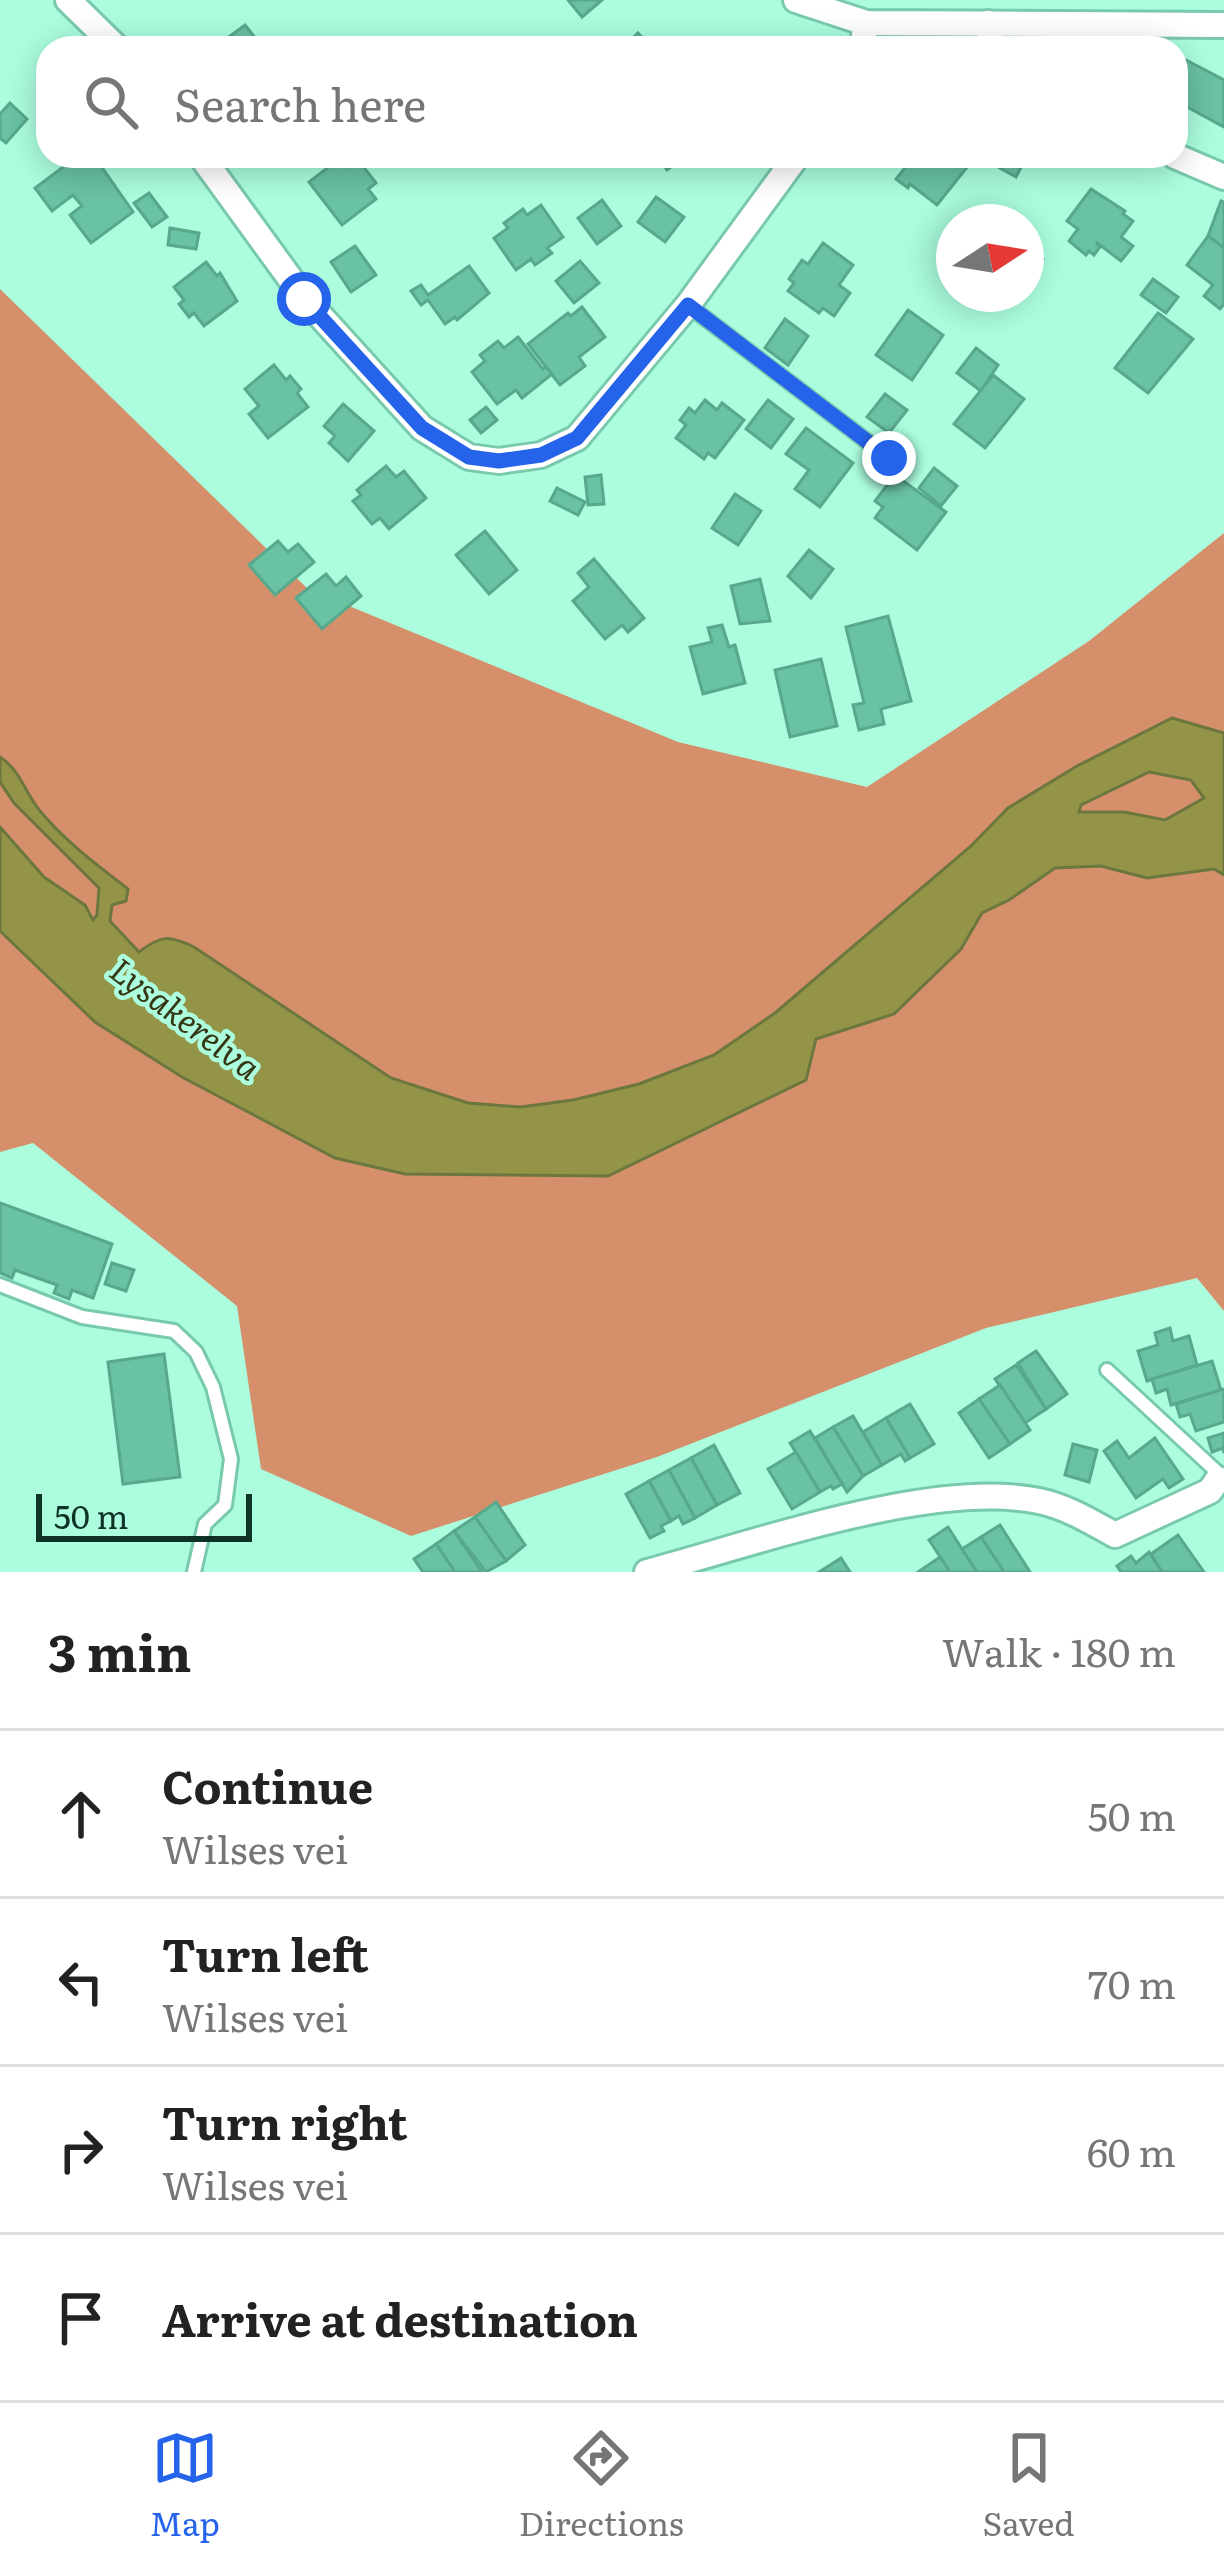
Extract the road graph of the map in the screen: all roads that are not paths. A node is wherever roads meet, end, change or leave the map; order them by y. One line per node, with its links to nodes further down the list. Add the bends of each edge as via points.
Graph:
1 (68, 0): 6 (street)
2 (796, 0): 4 (street)
3 (1224, 25): 5 (street)
4 (864, 35): 5 (street)
5 (991, 35)
6 (106, 36)
7 (1188, 162): 10 (street)
8 (210, 168): 11 (street, via 304,299 372,376 422,428 469,457 541,455 577,438)
9 (788, 168): 11 (street)
10 (1224, 177)
11 (688, 305): 12 (lane)
12 (889, 458)
13 (0, 1285): 16 (lane, via 82,1317 174,1331 196,1352 231,1459 225,1505 205,1524)
14 (1106, 1370): 15 (lane)
15 (1218, 1479): 17 (street, via 1115,1535 1065,1508 992,1497 905,1504)
16 (194, 1572)
17 (647, 1572)

